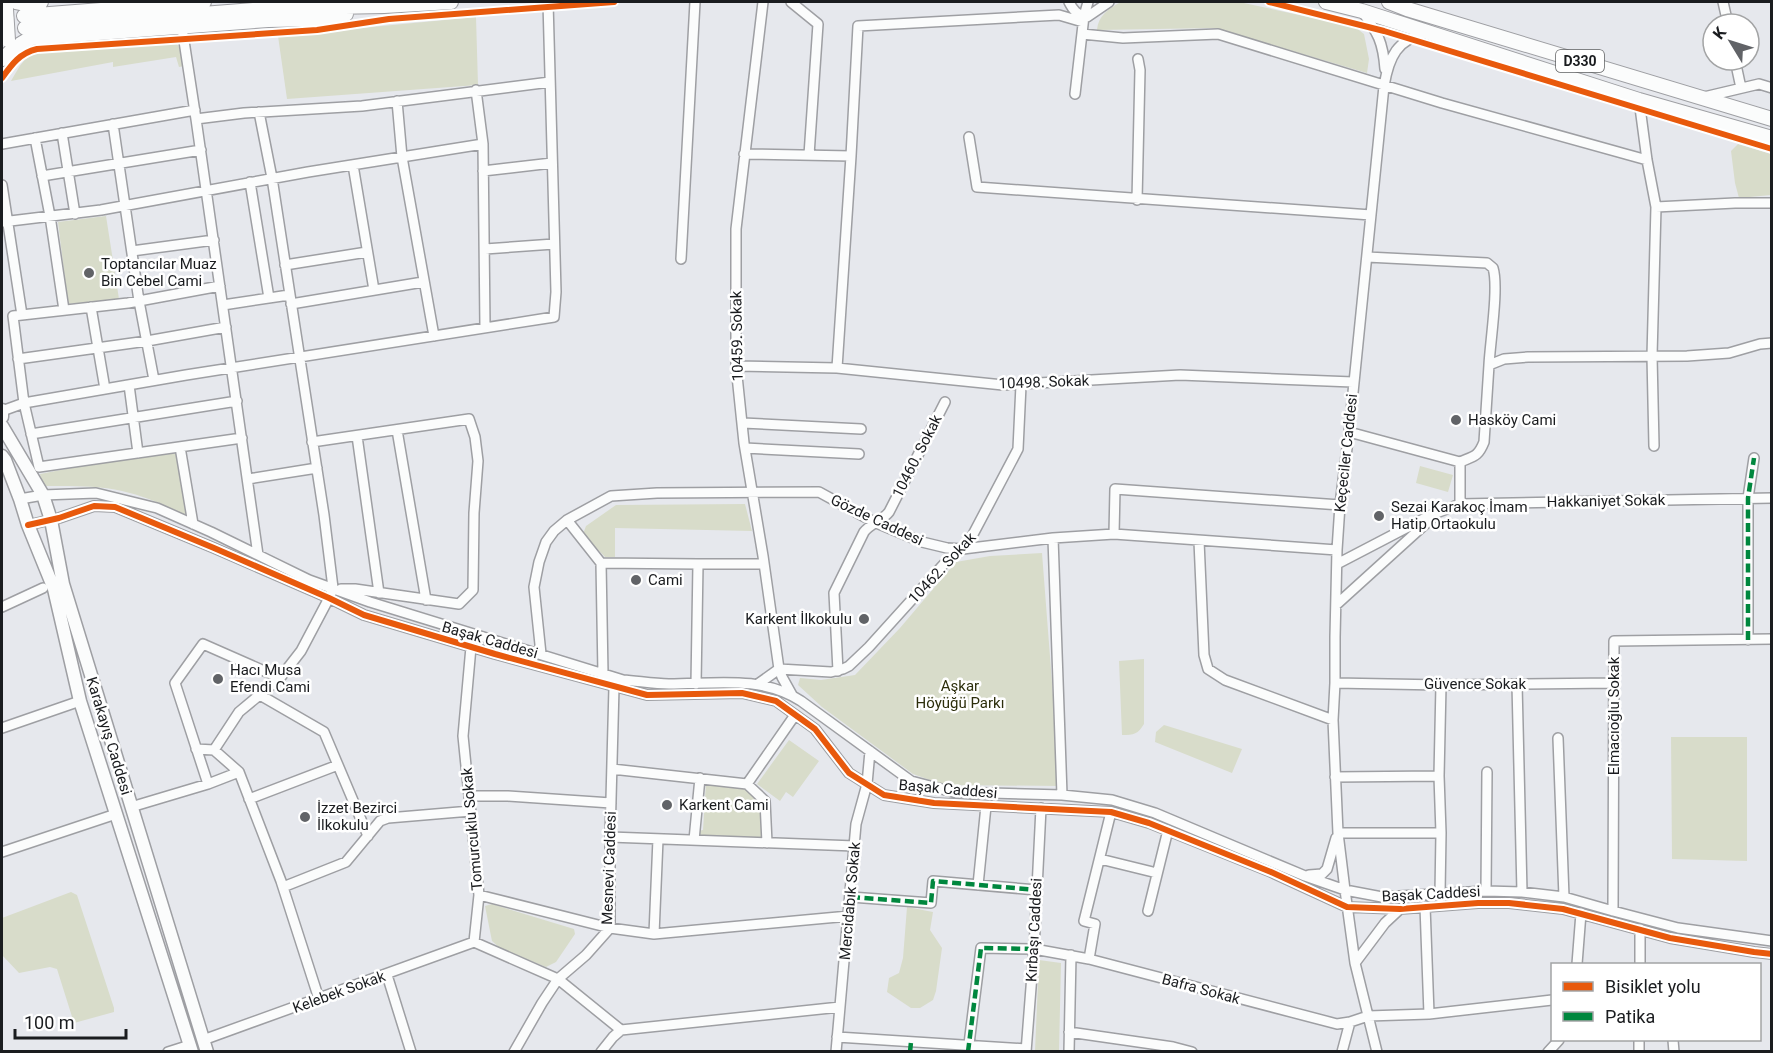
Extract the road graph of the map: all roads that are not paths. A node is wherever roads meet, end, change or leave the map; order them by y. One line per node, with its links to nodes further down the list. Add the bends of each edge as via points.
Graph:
1 (41, 2): 13 (highway)
2 (204, 2): 14 (highway, via 25,22)
3 (451, 2): 14 (highway)
4 (549, 2): 24 (street)
5 (695, 2): 73 (street)
6 (764, 2): 44 (street, 10459. Sokak)
7 (791, 2): 45 (street, via 818,24)
8 (1068, 2): 16 (street)
9 (1088, 2): 16 (street)
10 (1109, 2): 16 (street)
11 (1326, 2): 15 (highway, D330)
12 (1389, 2): 30 (highway, D330)
13 (8, 4): 21 (highway, bridge, via 8,40)
14 (384, 6): 17 (highway, via 314,19)
15 (1362, 11): 18 (highway, D330); 23 (street, via 1378,33)
16 (1084, 19): 19 (street); 46 (street, via 1059,15 858,26)
17 (182, 28): 21 (highway, via 32,38 21,42); 34 (street)
18 (1427, 32): 23 (street, via 1400,46); 31 (highway, D330)
19 (1082, 34): 25 (street, via 1123,38 1218,34); 29 (street)
20 (1138, 58): 59 (street)
21 (2, 60)
22 (1738, 72): 26 (street)
23 (1386, 74): 25 (street, Keçeciler Caddesi)
24 (550, 82): 28 (street); 49 (street)
25 (1384, 86): 48 (street); 64 (street, Keçeciler Caddesi)
26 (1741, 88): 27 (street, via 1760,84); 30 (street)
27 (1772, 88)
28 (476, 90): 32 (street); 42 (street)
29 (1076, 94)
30 (1702, 97): 35 (highway, D330)
31 (1639, 100): 40 (highway, D330); 48 (street)
32 (397, 101): 33 (street); 47 (street)
33 (259, 112): 34 (street); 55 (street)
34 (195, 114): 36 (street); 43 (street)
35 (1772, 119)
36 (113, 124): 37 (street); 50 (street)
37 (62, 133): 39 (street); 53 (street)
38 (969, 137): 59 (street, via 977,187)
39 (35, 138): 41 (street); 54 (street)
40 (1772, 138)
41 (2, 144)
42 (483, 144): 47 (street); 52 (street)
43 (201, 150): 50 (street); 58 (street)
44 (744, 154): 45 (street); 95 (street, 10459. Sokak, via 736,229)
45 (809, 155): 46 (street)
46 (851, 156): 97 (street)
47 (402, 157): 51 (street); 75 (street)
48 (1647, 160): 62 (street)
49 (552, 163): 52 (street); 68 (street)
50 (118, 164): 53 (street); 61 (street)
51 (353, 165): 55 (street); 71 (street)
52 (483, 171): 69 (street)
53 (68, 172): 54 (street); 63 (street)
54 (42, 176): 65 (street)
55 (272, 178): 56 (street); 74 (street)
56 (250, 182): 58 (street); 78 (street)
57 (2, 185): 66 (street)
58 (207, 190): 61 (street); 67 (street)
59 (1137, 200): 64 (street)
60 (1772, 203): 62 (street)
61 (125, 206): 63 (street); 70 (street)
62 (1656, 207): 91 (street)
63 (75, 214): 65 (street)
64 (1371, 215): 72 (street, Keçeciler Caddesi)
65 (50, 216): 66 (street); 83 (street)
66 (4, 222): 84 (street)
67 (213, 240): 70 (street); 76 (street)
68 (554, 244): 69 (street); 86 (street, via 554,317)
69 (484, 249): 86 (street)
70 (132, 251): 80 (street)
71 (368, 252): 74 (street); 77 (street)
72 (1367, 257): 94 (street, via 1487,263 1493,268); 99 (street, Keçeciler Caddesi)
73 (681, 259)
74 (285, 265): 79 (street)
75 (423, 282): 77 (street); 87 (street)
76 (220, 286): 80 (street); 81 (street)
77 (374, 290): 79 (street)
78 (268, 298): 79 (street); 81 (street)
79 (290, 299): 92 (street)
80 (140, 301): 82 (street); 88 (street)
81 (223, 305): 85 (street)
82 (91, 307): 83 (street); 90 (street)
83 (64, 310): 84 (street)
84 (22, 315): 93 (street, via 13,316)
85 (226, 327): 88 (street); 96 (street)
86 (485, 327): 87 (street)
87 (434, 336): 92 (street)
88 (147, 341): 90 (street); 98 (street)
89 (1772, 343): 91 (street, via 1729,353)
90 (97, 348): 93 (street); 102 (street)
91 (1652, 356): 94 (street, via 1504,358); 119 (street)
92 (299, 358): 96 (street); 117 (street)
93 (18, 359): 105 (street)
94 (1489, 365): 125 (street, via 1484,442 1478,455)
95 (736, 366): 97 (street, 10498. Sokak); 109 (street, 10459. Sokak)
96 (232, 368): 98 (street); 103 (street)
97 (837, 368): 101 (street, 10498. Sokak)
98 (154, 381): 100 (street)
99 (1353, 382): 101 (street, 10498. Sokak, via 1180,375); 113 (street, Keçeciler Caddesi)
100 (129, 385): 102 (street); 108 (street)
101 (1020, 385): 144 (street, 10462. Sokak, via 1018,449 975,534)
102 (105, 389): 105 (street)
103 (237, 401): 108 (street); 116 (street)
104 (945, 402): 138 (street, 10460. Sokak, via 889,512)
105 (24, 403): 106 (street); 114 (street)
106 (2, 410): 107 (main road)
107 (2, 417)
108 (133, 417): 114 (street); 121 (street)
109 (743, 423): 111 (street); 120 (street, 10459. Sokak)
110 (2, 426): 129 (main road, Karakayış Caddesi)
111 (861, 429)
112 (397, 430): 115 (street); 154 (street); 154 (street, via 469,419 476,437 473,590 459,604)
113 (1349, 432): 125 (street); 134 (street, Keçeciler Caddesi)
114 (31, 434): 121 (street, via 39,467)
115 (357, 436): 117 (street); 153 (street)
116 (242, 438): 118 (street); 127 (street)
117 (312, 442): 126 (street)
118 (180, 447): 121 (street); 139 (street)
119 (1654, 447)
120 (745, 448): 122 (street); 128 (street, 10459. Sokak)
121 (138, 453)
122 (859, 454)
123 (2, 456): 132 (main road, Karakayış Caddesi)
124 (1754, 458): 130 (street)
125 (1460, 462): 133 (street)
126 (316, 468): 127 (street); 152 (street)
127 (248, 479): 146 (street)
128 (752, 491): 137 (street, Gözde Caddesi, via 611,496); 138 (street, Gözde Caddesi, via 819,492); 149 (street, 10459. Sokak)
129 (43, 495): 132 (street, Başak Caddesi); 136 (main road, Karakayış Caddesi); 139 (street, Başak Caddesi, via 96,493 157,508)
130 (1748, 498): 131 (street, Hakkaniyet Sokak); 133 (street, Hakkaniyet Sokak); 158 (street)
131 (1772, 498)
132 (20, 499): 140 (main road, Karakayış Caddesi)
133 (1460, 504): 135 (street, Hakkaniyet Sokak)
134 (1340, 505): 141 (street, via 1115,489); 145 (street, Keçeciler Caddesi)
135 (1442, 510): 150 (street, Hakkaniyet Sokak); 156 (street, Hakkaniyet Sokak)
136 (51, 519): 140 (street, Başak Caddesi); 152 (street, Başak Caddesi, via 94,506 115,507); 197 (main road, Karakayış Caddesi, via 63,584)
137 (567, 520): 147 (street); 160 (street, Gözde Caddesi, via 546,542 534,587)
138 (874, 522): 144 (street, Gözde Caddesi, via 934,546); 162 (street, 10460. Sokak, via 864,532 834,593)
139 (193, 524): 146 (street, Başak Caddesi)
140 (28, 525): 174 (main road, Karakayış Caddesi, via 54,589)
141 (1114, 534): 142 (street, Gözde Caddesi); 143 (street, Gözde Caddesi)
142 (1053, 538): 144 (street, Gözde Caddesi); 192 (street)
143 (1199, 541): 145 (street, Gözde Caddesi); 176 (street, via 1204,655 1208,669 1225,680)
144 (963, 549): 162 (street, 10462. Sokak, via 944,564 862,655)
145 (1337, 550): 150 (street, Keçeciler Caddesi)
146 (258, 555): 152 (street, Başak Caddesi)
147 (601, 563): 148 (street); 163 (street)
148 (699, 564): 149 (street); 167 (street)
149 (764, 564): 161 (street, 10459. Sokak)
150 (1337, 564): 156 (street, Keçeciler Caddesi)
151 (44, 588): 155 (street)
152 (331, 593): 153 (street, via 355,589); 159 (street, Başak Caddesi, via 364,615); 160 (street, Başak Caddesi); 164 (street, via 301,651)
153 (379, 593): 154 (street)
154 (426, 600)
155 (2, 605)
156 (1336, 605): 165 (street, Keçeciler Caddesi)
157 (1772, 639): 158 (street, Elmacıoğlu Sokak)
158 (1748, 640): 166 (street, Elmacıoğlu Sokak, via 1614,641)
159 (471, 647): 171 (street, Başak Caddesi); 193 (street, Tomurcuklu Sokak, via 463,736)
160 (541, 654): 163 (street, Başak Caddesi)
161 (779, 669): 162 (street); 168 (street); 173 (street, 10459. Sokak)
162 (838, 671)
163 (603, 674): 167 (street, Başak Caddesi, via 623,680)
164 (280, 678): 172 (street); 179 (street, via 203,644 175,683)
165 (1335, 683): 170 (street, Güvence Sokak); 176 (street, Keçeciler Caddesi)
166 (1614, 683): 169 (street, Güvence Sokak); 229 (street, Elmacıoğlu Sokak)
167 (696, 684): 168 (street, Başak Caddesi)
168 (758, 684): 173 (street, Başak Caddesi)
169 (1517, 684): 170 (street, Güvence Sokak); 220 (street)
170 (1441, 685): 186 (street)
171 (614, 687): 175 (street, Başak Caddesi, via 647,695 742,693 776,701); 183 (street, Mesnevi Caddesi)
172 (260, 695): 180 (street, via 239,712); 182 (street, via 324,732)
173 (792, 695): 181 (street, Başak Caddesi)
174 (80, 701): 177 (street); 201 (main road, Karakayış Caddesi)
175 (795, 715): 190 (street); 191 (street, Başak Caddesi, via 815,729 849,773)
176 (1333, 720): 187 (street, Keçeciler Caddesi)
177 (2, 728)
178 (1558, 738): 224 (street)
179 (196, 749): 180 (street); 189 (street)
180 (214, 750): 184 (street)
181 (870, 752): 191 (street, Mercidabık Sokak); 192 (street, Başak Caddesi, via 911,781 953,792)
182 (338, 765): 194 (street); 205 (street)
183 (612, 769): 188 (street); 195 (street, Mesnevi Caddesi)
184 (239, 772): 189 (street); 194 (street)
185 (1487, 772): 219 (street)
186 (1439, 776): 187 (street); 204 (street)
187 (1335, 777): 203 (street, Keçeciler Caddesi)
188 (700, 778): 190 (street); 208 (street)
189 (208, 784): 197 (street)
190 (747, 784): 209 (street, via 765,801)
191 (867, 784): 196 (street, Başak Caddesi, via 884,795); 210 (street, Mercidabık Sokak, via 856,824)
192 (1062, 795): 214 (street, Başak Caddesi, via 1112,800 1155,813)
193 (470, 796): 195 (street); 199 (street, Tomurcuklu Sokak)
194 (249, 799): 216 (street)
195 (611, 803): 206 (street, Mesnevi Caddesi)
196 (986, 806): 198 (street, Başak Caddesi); 215 (street)
197 (130, 807): 255 (main road, Karakayış Caddesi)
198 (1041, 808): 200 (street, Başak Caddesi); 217 (street, Kırbaşı Caddesi)
199 (471, 811): 205 (street, via 388,818 380,821); 222 (street, Tomurcuklu Sokak)
200 (1111, 812): 202 (street, Başak Caddesi); 212 (street)
201 (116, 814): 211 (street); 257 (main road, Karakayış Caddesi)
202 (1168, 830): 213 (street); 226 (street, Başak Caddesi)
203 (1338, 833): 204 (street); 214 (street, via 1327,869 1322,874); 218 (street, Keçeciler Caddesi)
204 (1441, 833): 221 (street)
205 (368, 836): 216 (street, via 346,862)
206 (610, 837): 207 (street); 232 (street, Mesnevi Caddesi)
207 (658, 839): 208 (street); 234 (street)
208 (694, 840): 209 (street)
209 (767, 843): 210 (street)
210 (855, 846): 223 (street, Mercidabık Sokak)
211 (2, 852)
212 (1100, 859): 213 (street); 240 (street, via 1084,921 1095,924)
213 (1157, 873): 228 (street)
214 (1305, 876): 218 (street, Başak Caddesi)
215 (978, 885): 217 (street); 223 (street, via 933,881 931,903)
216 (283, 887): 246 (street)
217 (1036, 890): 237 (street, Kırbaşı Caddesi)
218 (1345, 890): 221 (street, Başak Caddesi, via 1382,897); 226 (street)
219 (1486, 891): 220 (street, Başak Caddesi); 221 (street, Başak Caddesi)
220 (1522, 892): 224 (street, Başak Caddesi)
221 (1440, 893)
222 (479, 895): 232 (street); 235 (street, Tomurcuklu Sokak)
223 (851, 897): 231 (street, Mercidabık Sokak)
224 (1564, 897): 229 (street, Başak Caddesi)
225 (1425, 906): 227 (street, Başak Caddesi); 230 (street, Başak Caddesi, via 1509,903); 249 (street)
226 (1347, 907): 227 (street, Başak Caddesi); 241 (street)
227 (1400, 909): 241 (street)
228 (1148, 911)
229 (1613, 911): 236 (street, Başak Caddesi, via 1678,928)
230 (1581, 913): 233 (street, Başak Caddesi); 242 (street)
231 (849, 916): 234 (street); 248 (street, Mercidabık Sokak)
232 (610, 928): 234 (street); 245 (street, Mesnevi Caddesi, via 586,956)
233 (1640, 929): 238 (street, Başak Caddesi, via 1680,940); 243 (street)
234 (654, 934)
235 (474, 942): 244 (street, Kelebek Sokak); 245 (street)
236 (1772, 942)
237 (1034, 949): 239 (street, Bafra Sokak); 258 (street, Bafra Sokak, via 981,948); 259 (street, Kırbaşı Caddesi)
238 (1772, 954)
239 (1071, 956): 240 (street, Bafra Sokak); 253 (street)
240 (1089, 959): 251 (street, Bafra Sokak, via 1337,1024)
241 (1355, 963): 250 (street)
242 (1577, 963)
243 (1640, 963)
244 (387, 975): 246 (street, Kelebek Sokak); 261 (street)
245 (558, 979): 252 (street); 262 (street, Mesnevi Caddesi)
246 (319, 999): 255 (street, Kelebek Sokak)
247 (1551, 1000): 249 (street, Bafra Sokak)
248 (840, 1007): 252 (street); 254 (street, Mercidabık Sokak)
249 (1429, 1014): 250 (street, Bafra Sokak)
250 (1368, 1016): 251 (street, Bafra Sokak); 268 (street)
251 (1350, 1022): 267 (street)
252 (621, 1030): 263 (street)
253 (1069, 1032): 265 (street); 266 (street)
254 (837, 1037): 256 (street); 264 (street, Mercidabık Sokak)
255 (205, 1046)
256 (910, 1047): 258 (street)
257 (191, 1048): 260 (street)
258 (968, 1049): 259 (street)
259 (1026, 1050)
260 (168, 1052)
261 (411, 1052)
262 (514, 1052)
263 (601, 1052)
264 (836, 1052)
265 (1069, 1052)
266 (1192, 1052)
267 (1342, 1052)
268 (1377, 1052)

